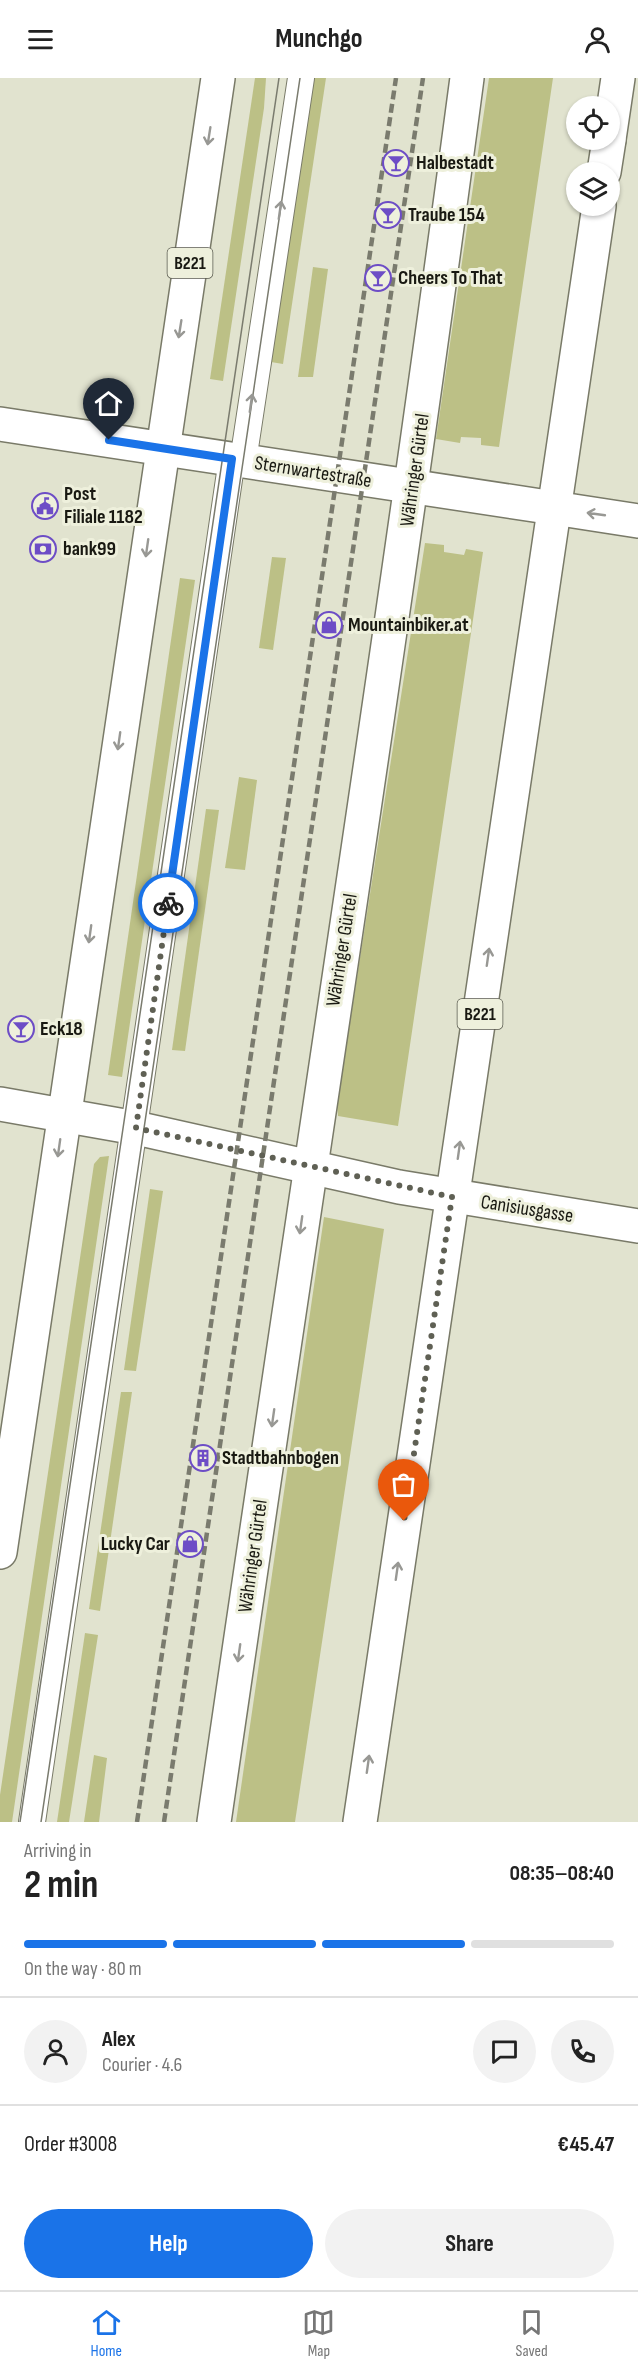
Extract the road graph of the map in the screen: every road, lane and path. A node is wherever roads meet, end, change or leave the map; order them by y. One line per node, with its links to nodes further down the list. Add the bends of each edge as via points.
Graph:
1 (218, 78): 8 (main road, B221, one-way to 8)
2 (301, 78): 9 (lane, one-way to 2)
3 (467, 78): 10 (main road, Währinger Gürtel)
4 (618, 78): 5 (main road)
5 (615, 96)
6 (598, 216): 11 (main road, B221)
7 (0, 424): 8 (main road, Sternwartestraße)
8 (162, 449): 9 (main road, Sternwartestraße); 14 (main road, B221, one-way to 14)
9 (238, 460): 10 (main road, Sternwartestraße); 15 (lane)
10 (413, 487): 11 (main road, Sternwartestraße); 16 (main road, Währinger Gürtel)
11 (554, 508): 12 (main road, Sternwartestraße, one-way to 11); 17 (main road, B221, one-way to 11)
12 (638, 521)
13 (0, 1104): 14 (main road, Canisiusgasse)
14 (64, 1114): 15 (main road, Canisiusgasse); 19 (main road, B221, one-way to 19)
15 (136, 1128): 16 (main road, Canisiusgasse); 20 (lane)
16 (309, 1167): 17 (main road, Canisiusgasse); 21 (main road, Währinger Gürtel, one-way to 21)
17 (452, 1197): 18 (main road, Canisiusgasse); 22 (main road, B221, one-way to 17)
18 (638, 1226)
19 (0, 1552)
20 (32, 1822)
21 (214, 1822)
22 (360, 1822)

